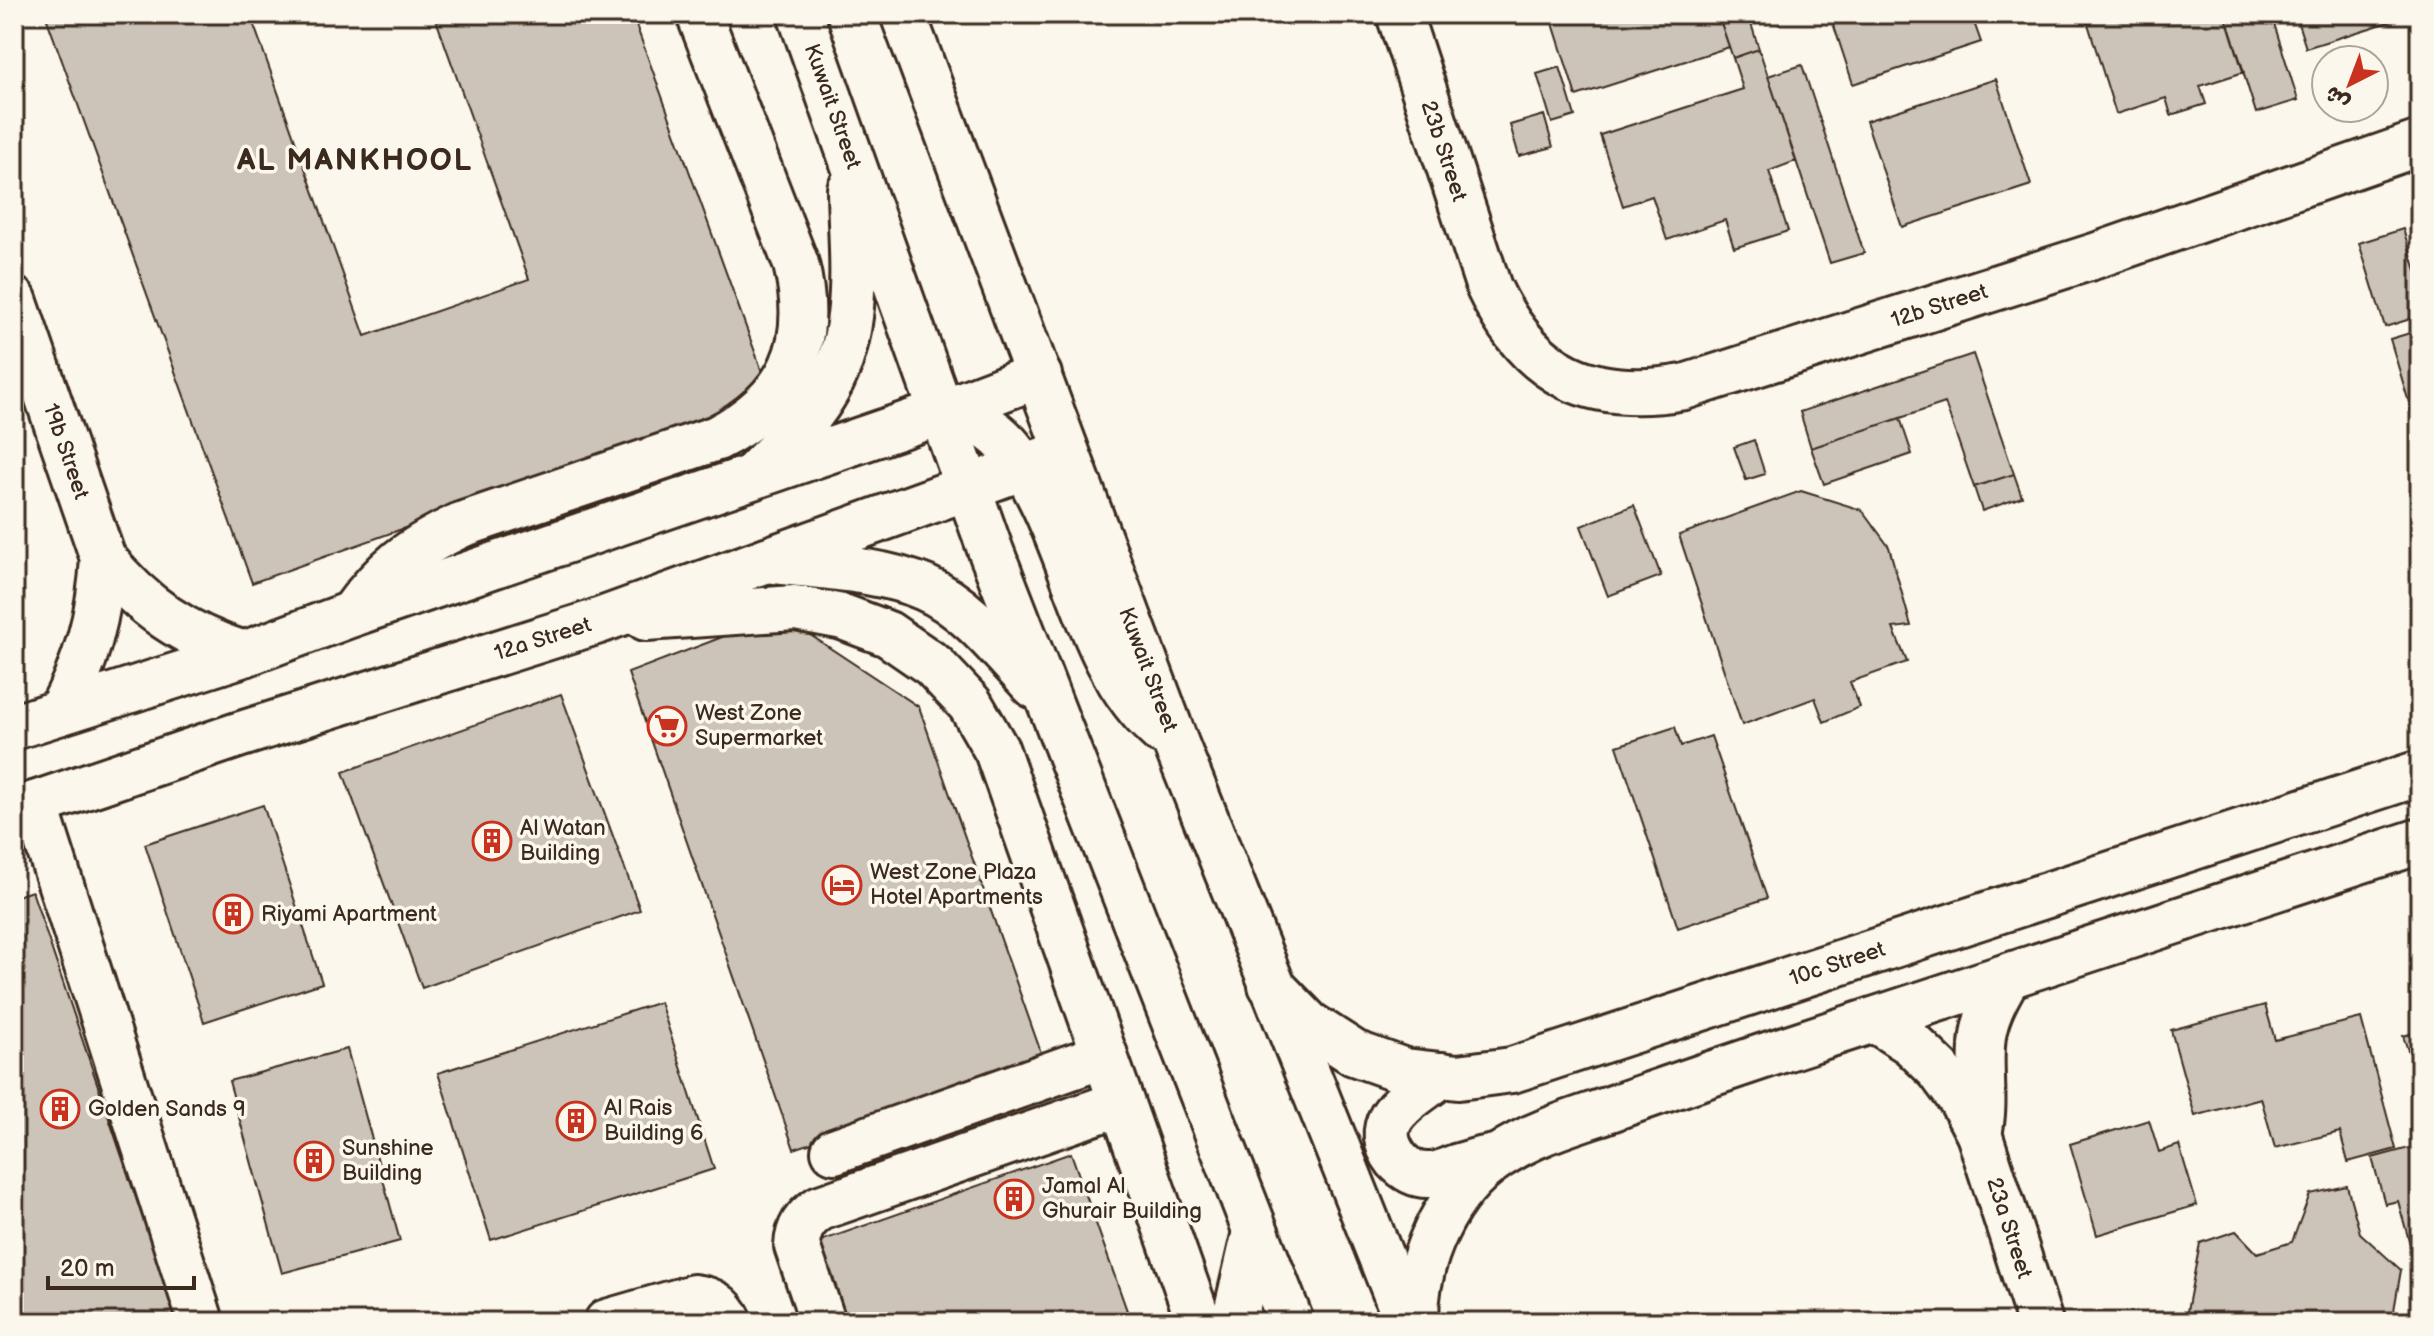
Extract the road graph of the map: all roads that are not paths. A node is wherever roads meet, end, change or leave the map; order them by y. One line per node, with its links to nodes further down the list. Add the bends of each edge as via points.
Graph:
1 (699, 14): 17 (street, via 803,291 799,347 787,376 757,413 717,438 428,540 390,568)
2 (800, 14): 6 (street, Kuwait Street)
3 (903, 14): 9 (street, Kuwait Street)
4 (1399, 14): 7 (street, 23b Street)
5 (2420, 143): 7 (street, 12b Street, via 2095,256 1653,393 1622,393 1563,375 1518,339)
6 (849, 151): 10 (street, Kuwait Street); 13 (street, via 852,308 841,362 811,414)
7 (1489, 288)
8 (14, 300): 15 (street, 19b Street)
9 (1039, 375): 10 (street); 11 (street, Kuwait Street)
10 (939, 413): 12 (street, via 989,428); 13 (street); 14 (street, Kuwait Street)
11 (1067, 451): 12 (street, 12a Street); 23 (street, Kuwait Street)
12 (1024, 467): 14 (street, 12a Street); 23 (street, via 1125,693)
13 (753, 476): 17 (street)
14 (968, 488): 16 (street, 12a Street); 20 (street, Kuwait Street)
15 (103, 558): 19 (street, 19b Street, via 160,615 211,644); 21 (street, 19b Street, via 88,653)
16 (767, 560): 18 (street, 12a Street); 20 (street, via 875,575 927,589 974,623)
17 (352, 614): 19 (street)
18 (596, 622): 25 (street, 12a Street); 30 (street, via 795,608 843,617 888,634 933,665 970,704 997,751)
19 (244, 654): 21 (street)
20 (1052, 704): 36 (street, Kuwait Street)
21 (60, 712): 22 (street)
22 (14, 727)
23 (1176, 744): 28 (street, Kuwait Street)
24 (2420, 773): 31 (street, 10c Street, via 1512,1070)
25 (24, 808): 38 (street)
26 (2420, 841): 27 (street)
27 (2008, 976): 29 (street); 33 (street, 23a Street, via 1987,1019 1982,1043)
28 (1271, 985): 31 (street, 10c Street, via 1309,1024 1354,1053 1405,1071); 44 (street, Kuwait Street)
29 (1875, 1020): 33 (street, 23a Street, via 1911,1043 1939,1070); 35 (street, via 1534,1135)
30 (1105, 1055): 32 (street); 34 (street)
31 (1441, 1075): 35 (street, via 1393,1113 1388,1126 1393,1154 1413,1173 1428,1176)
32 (1121, 1103): 41 (street, via 810,1214 797,1234 797,1246); 42 (street)
33 (1979, 1134): 46 (street, 23a Street)
34 (834, 1151)
35 (1497, 1157): 45 (street, via 1466,1186 1441,1221 1424,1260)
36 (1255, 1232): 37 (street, Kuwait Street); 43 (street)
37 (1294, 1316)
38 (201, 1322)
39 (607, 1322): 40 (street, via 694,1297 717,1304)
40 (730, 1322)
41 (823, 1322)
42 (1199, 1322)
43 (1234, 1322)
44 (1407, 1322)
45 (1416, 1322)
46 (2040, 1322)

